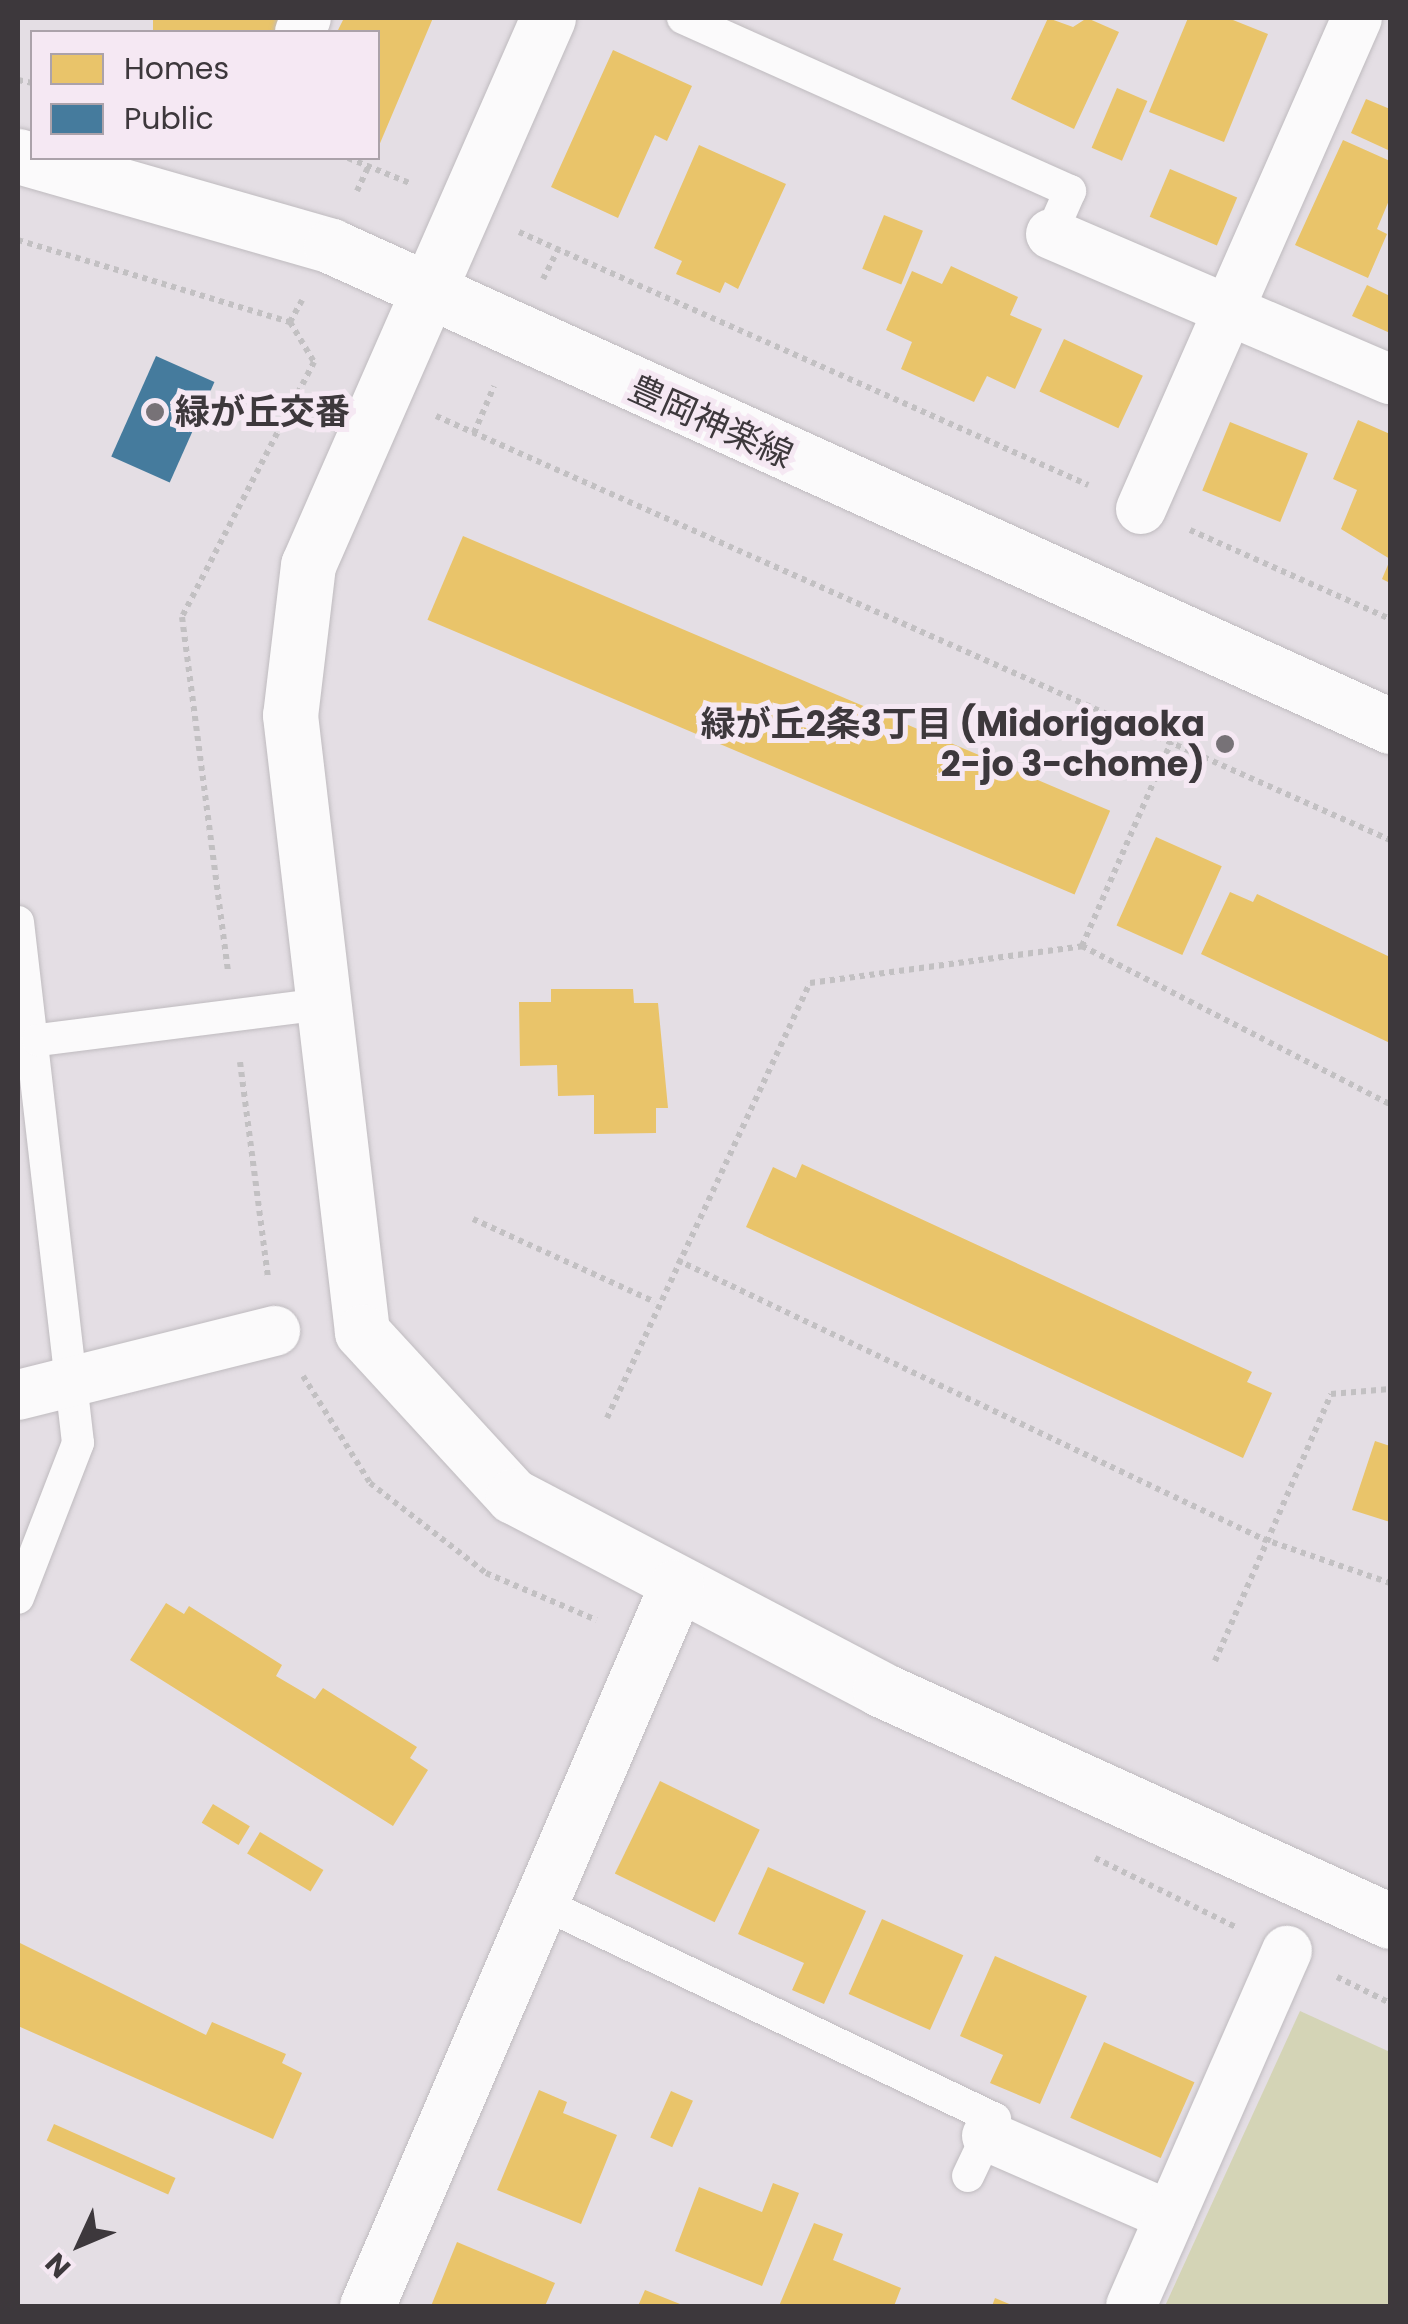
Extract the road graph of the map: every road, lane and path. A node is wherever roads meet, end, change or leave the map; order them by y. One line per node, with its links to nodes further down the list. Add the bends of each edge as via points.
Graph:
1 (548, 18): 6 (street)
2 (683, 18): 7 (lane, via 1070,192)
3 (1358, 18): 10 (street)
4 (32, 160): 9 (street, 豊岡神楽線, via 331,246)
5 (353, 160): 6 (path)
6 (464, 208): 9 (street); 14 (path)
7 (1051, 234): 10 (street)
8 (18, 240): 11 (path, via 290,322)
9 (428, 292): 13 (street); 16 (street, 豊岡神楽線)
10 (1229, 310): 12 (street); 14 (street)
11 (314, 362): 13 (path); 21 (path, via 182,617)
12 (1390, 379)
13 (382, 392): 17 (path); 22 (street, via 308,564 290,714)
14 (1141, 508): 15 (path)
15 (1390, 619)
16 (1390, 726)
17 (1171, 742): 18 (path); 20 (path)
18 (1390, 840)
19 (18, 922): 23 (lane)
20 (1082, 946): 25 (path); 27 (path, via 810,983)
21 (230, 984)
22 (324, 1004): 23 (lane); 36 (street, via 362,1332 513,1496)
23 (38, 1040): 30 (lane)
24 (238, 1042): 29 (path)
25 (1390, 1104)
26 (473, 1219): 28 (path)
27 (676, 1260): 28 (path); 34 (path)
28 (655, 1302): 33 (path)
29 (275, 1331): 30 (street); 38 (path, via 370,1482 486,1574)
30 (73, 1379): 32 (street); 37 (lane, via 78,1444)
31 (1390, 1389): 34 (path, via 1331,1394)
32 (18, 1395)
33 (607, 1418)
34 (1263, 1539): 35 (path); 39 (path)
35 (1390, 1584)
36 (676, 1587): 38 (street); 42 (street)
37 (18, 1598)
38 (656, 1644): 41 (street)
39 (1215, 1661)
40 (1076, 1849): 43 (path)
41 (540, 1902): 45 (lane, via 995,2118); 47 (street)
42 (1390, 1921)
43 (1286, 1952): 44 (path); 46 (street)
44 (1390, 2003)
45 (977, 2156): 46 (street)
46 (1170, 2216): 48 (street)
47 (367, 2306)
48 (1131, 2306)

